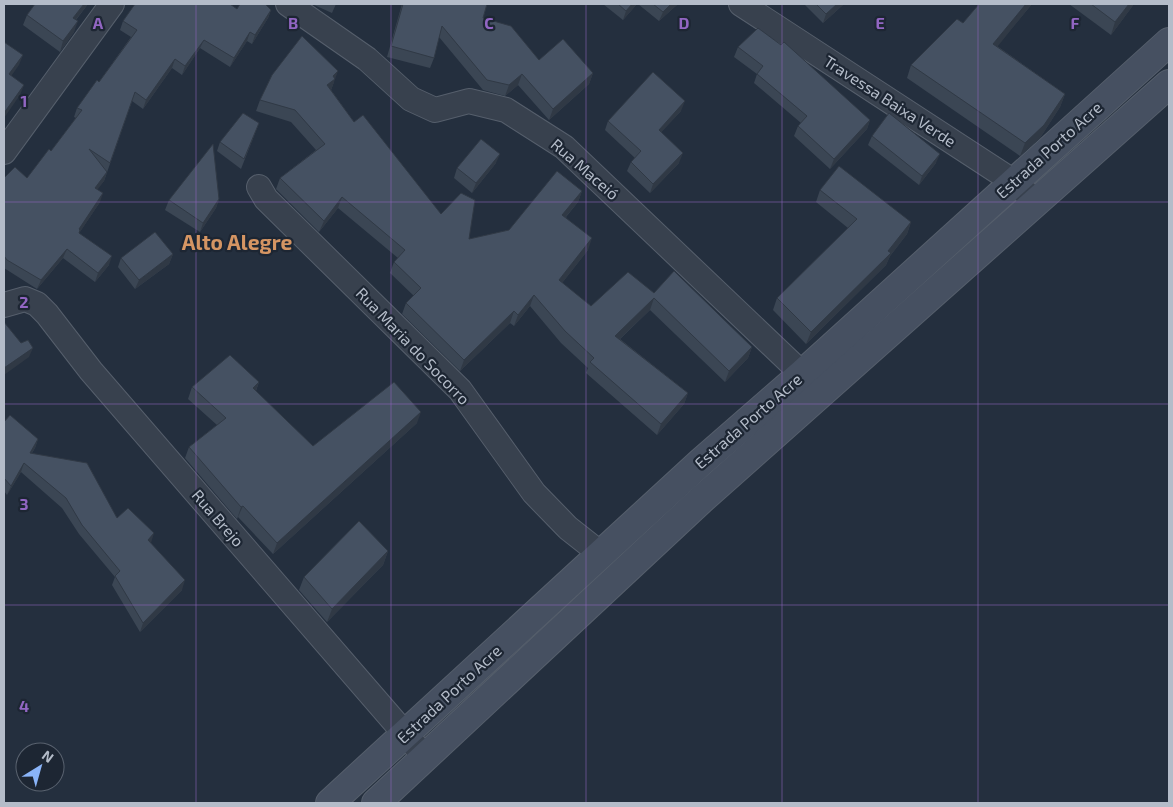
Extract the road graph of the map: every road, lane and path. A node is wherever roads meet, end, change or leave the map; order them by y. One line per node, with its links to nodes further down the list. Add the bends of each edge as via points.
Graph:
1 (112, 4): 6 (street)
2 (288, 4): 11 (street, Rua Maceió, via 367,59 411,99 435,110 469,101 506,110 564,146)
3 (741, 4): 7 (street, Travessa Baixa Verde)
4 (1169, 42): 7 (main road, Estrada Porto Acre)
5 (1169, 84): 9 (main road, Estrada Porto Acre)
6 (4, 152)
7 (1014, 182): 9 (street, Travessa Baixa Verde); 11 (main road, Estrada Porto Acre)
8 (259, 188): 12 (street, Rua Maria do Socorro, via 266,199 460,390 534,493 568,528)
9 (1036, 202): 11 (main road, Estrada Porto Acre)
10 (4, 305): 13 (street, Rua Brejo, via 25,298 47,314 91,371)
11 (811, 383): 12 (main road, Estrada Porto Acre, via 701,462); 14 (main road, Estrada Porto Acre, via 702,499)
12 (601, 554): 13 (main road, Estrada Porto Acre)
13 (404, 735): 14 (street, Rua Brejo); 15 (main road, Estrada Porto Acre)
14 (425, 757): 16 (main road, Estrada Porto Acre)
15 (330, 803)
16 (376, 803)

